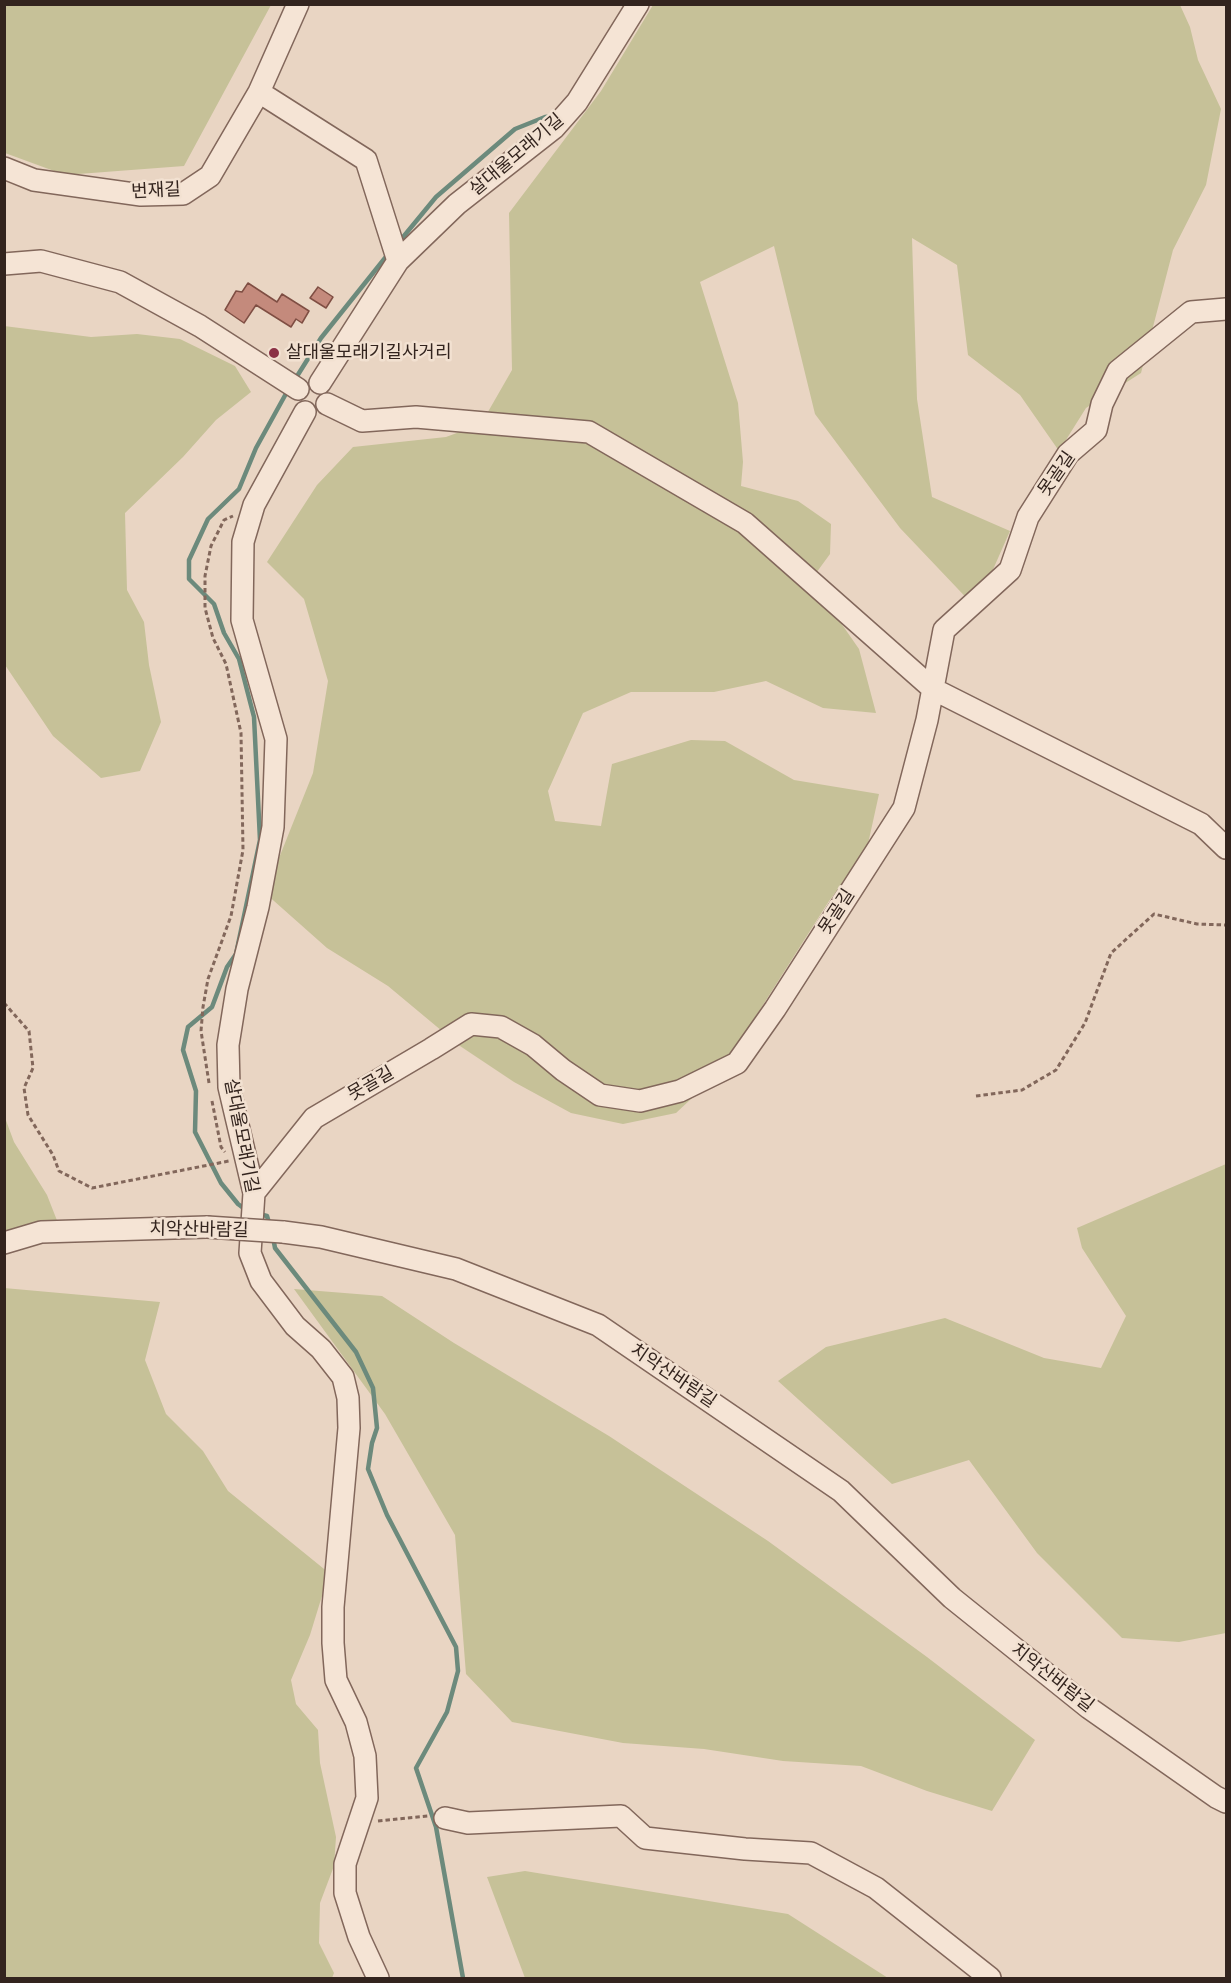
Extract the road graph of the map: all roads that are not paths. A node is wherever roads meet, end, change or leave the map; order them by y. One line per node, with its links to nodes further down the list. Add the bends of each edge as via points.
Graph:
1 (298, 4): 3 (street)
2 (638, 4): 5 (street, 살대울모래기길, via 577,102 554,128)
3 (259, 92): 4 (street, 번재길, via 210,176 183,194 141,195 34,180); 5 (street, via 366,160)
4 (4, 168)
5 (395, 250): 8 (street, 살대울모래기길)
6 (4, 264): 9 (street, via 41,261 120,282 200,326)
7 (1227, 309): 12 (street, 못골길, via 1191,312 1118,371 1102,404 1096,430 1068,454 1028,517 1010,570 944,630)
8 (320, 383): 9 (street, via 306,382); 10 (street, via 328,393)
9 (296, 388): 11 (street, via 298,405)
10 (327, 404): 11 (street, via 320,412); 12 (street, via 362,421 416,417 589,432 745,523)
11 (305, 412): 14 (street, 살대울모래기길, via 254,505 243,542 242,620 276,739 273,827 228,1045 229,1087)
12 (933, 689): 13 (street, via 1201,824); 14 (street, 못골길, via 904,808 737,1063 680,1091 640,1101 600,1095 533,1045 501,1027 471,1024 314,1118)
13 (1227, 848)
14 (254, 1199): 18 (street, 살대울모래기길, via 250,1253 261,1281 295,1326 321,1349 343,1377 348,1398 333,1643 336,1680 356,1722 365,1756 368,1798 345,1864 345,1893)
15 (4, 1243): 16 (street, 치악산바람길, bridge, via 41,1232 207,1227 321,1237 456,1269 598,1325 841,1491 952,1598 1089,1708)
16 (1227, 1802)
17 (435, 1817): 19 (street, via 468,1823 621,1816 645,1838 811,1853 876,1888)
18 (378, 1978)
19 (990, 1978)

